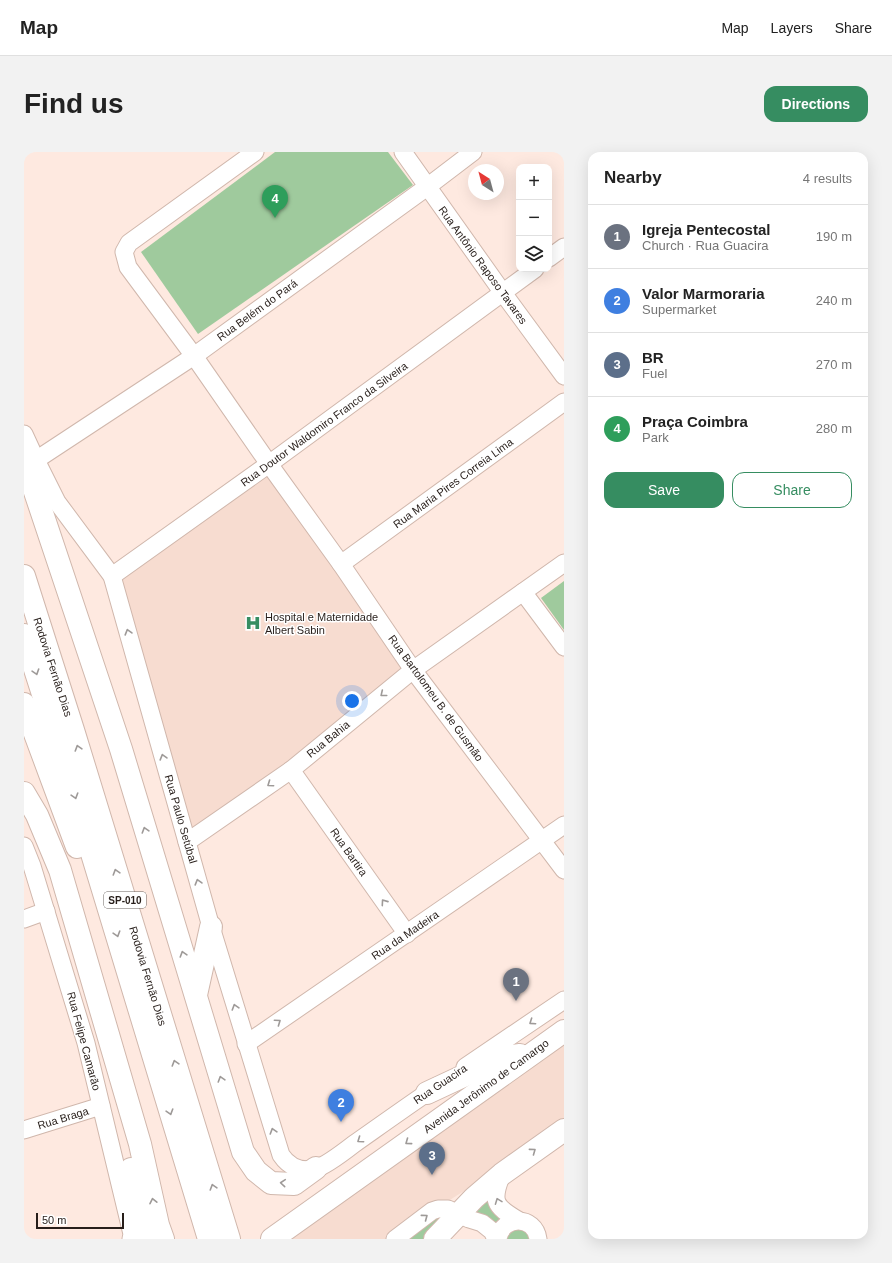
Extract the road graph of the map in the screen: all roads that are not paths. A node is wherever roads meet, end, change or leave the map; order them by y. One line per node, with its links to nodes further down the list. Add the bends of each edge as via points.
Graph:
1 (255, 152): 9 (street, Rua Bartolomeu B. de Gusmão, via 129,243 124,252 128,267)
2 (402, 152): 4 (street, Rua Antônio Raposo Tavares)
3 (473, 152): 4 (street, Rua Belém do Pará)
4 (427, 187): 8 (street, Rua Antônio Raposo Tavares); 9 (street, Rua Belém do Pará)
5 (564, 247): 6 (street)
6 (552, 256)
7 (531, 272): 8 (street, Rua Doutor Waldomiro Franco da Silveira)
8 (503, 293): 10 (street, Rua Antônio Raposo Tavares); 14 (street, Rua Doutor Waldomiro Franco da Silveira)
9 (194, 356): 13 (street, Rua Belém do Pará); 14 (street, Rua Bartolomeu B. de Gusmão)
10 (564, 376)
11 (564, 402): 16 (street, Rua Maria Pires Correia Lima)
12 (24, 434): 13 (street, Rua Paulo Setúbal)
13 (30, 459): 18 (street, Rua Paulo Setúbal, via 57,502); 37 (main road, one-way to 13)
14 (269, 464): 16 (street, Rua Bartolomeu B. de Gusmão); 18 (street, Rua Doutor Waldomiro Franco da Silveira)
15 (564, 563): 19 (street, Rua Bahia)
16 (341, 564): 22 (street, Rua Bartolomeu B. de Gusmão)
17 (24, 576): 50 (main road, Rodovia Fernão Dias / SP-010, one-way to 17, via 73,730)
18 (112, 576): 29 (street, Rua Paulo Setúbal, one-way to 18)
19 (523, 592): 21 (street); 22 (street, Rua Bahia)
20 (24, 635): 32 (main road, Rodovia Fernão Dias / SP-010, one-way to 32)
21 (564, 647)
22 (413, 670): 24 (street, Rua Bahia, one-way to 24); 28 (street, Rua Bartolomeu B. de Gusmão)
23 (24, 704): 32 (main road, via 74,842)
24 (291, 770): 29 (street, Rua Bahia, one-way to 29); 36 (street, Rua Bartira, one-way to 24)
25 (24, 793): 53 (main road, one-way to 25, via 140,1144 60,870 37,816)
26 (24, 816): 52 (main road, via 60,907 84,993 127,1149 140,1214)
27 (564, 825): 28 (street, Rua da Madeira)
28 (543, 841): 31 (street, Rua Bartolomeu B. de Gusmão); 36 (street, Rua da Madeira)
29 (187, 842): 35 (street, Rua Paulo Setúbal, one-way to 29)
30 (24, 846): 33 (street, Rua Felipe Camarão)
31 (564, 870)
32 (110, 910): 50 (main road, Rodovia Fernão Dias / SP-010, one-way to 50)
33 (46, 911): 34 (street); 43 (street, Rua Felipe Camarão, via 86,1043)
34 (24, 919)
35 (211, 927): 37 (main road); 40 (street, Rua Paulo Setúbal, one-way to 35)
36 (407, 934): 40 (street, Rua da Madeira, one-way to 36)
37 (196, 996): 46 (main road, one-way to 37, via 294,1184 271,1182 256,1171 243,1152)
38 (564, 1000): 42 (street, Rua Guacira, one-way to 42)
39 (564, 1031): 41 (main road, Avenida Jerônimo de Camargo)
40 (246, 1044): 46 (street, Rua Paulo Setúbal, one-way to 40, via 296,1168 287,1163 281,1155)
41 (531, 1054): 42 (main road, via 504,1057); 54 (main road, Avenida Jerônimo de Camargo, one-way to 54)
42 (427, 1093): 46 (street, Rua Guacira, one-way to 46)
43 (101, 1106): 44 (street, Rua Braga); 51 (street, Rua Felipe Camarão)
44 (24, 1130)
45 (564, 1130): 47 (main road, one-way to 45)
46 (316, 1168)
47 (502, 1174): 48 (main road); 49 (street, one-way to 47, via 500,1208 495,1199)
48 (458, 1214): 55 (street, one-way to 48, via 432,1211 448,1209); 56 (main road); 57 (street, via 482,1223)
49 (529, 1228): 57 (street, via 512,1222 505,1225); 58 (street)
50 (217, 1234)
51 (131, 1239)
52 (142, 1239)
53 (163, 1239)
54 (272, 1239)
55 (395, 1239)
56 (435, 1239)
57 (497, 1239)
58 (551, 1239)

